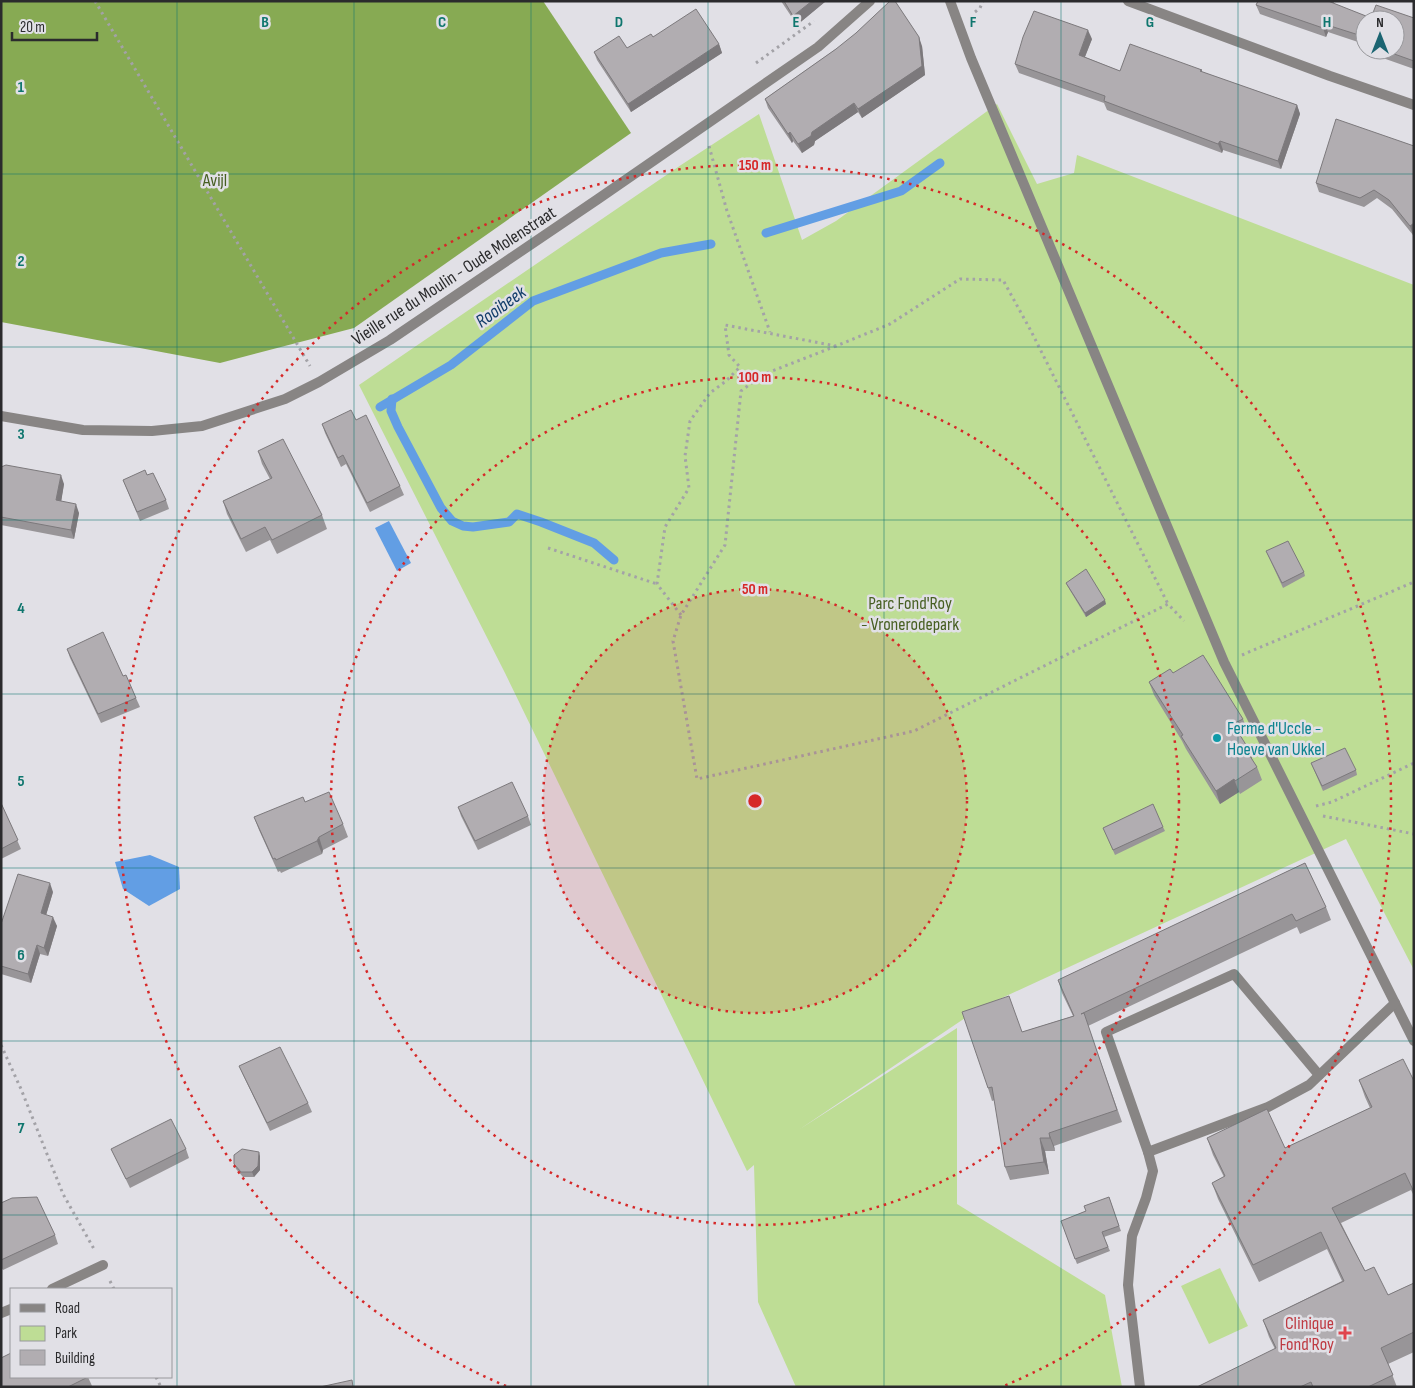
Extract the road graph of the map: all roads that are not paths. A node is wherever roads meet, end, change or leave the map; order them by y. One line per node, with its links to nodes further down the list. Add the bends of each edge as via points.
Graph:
1 (870, 1): 5 (street, Vieille rue du Moulin - Oude Molenstraat, via 818,47 390,340 285,399 202,426 152,431 83,430)
2 (950, 1): 6 (street, via 1224,662)
3 (1128, 1): 4 (street)
4 (1414, 105)
5 (1, 416)
6 (1395, 1003): 7 (street); 8 (street)
7 (1414, 1040)
8 (1319, 1075): 9 (street, via 1309,1085 1268,1107); 9 (street, via 1234,974 1106,1032)
9 (1148, 1152): 12 (street, via 1153,1171 1132,1236 1128,1285)
10 (103, 1265): 11 (street)
11 (54, 1288)
12 (1140, 1387)

